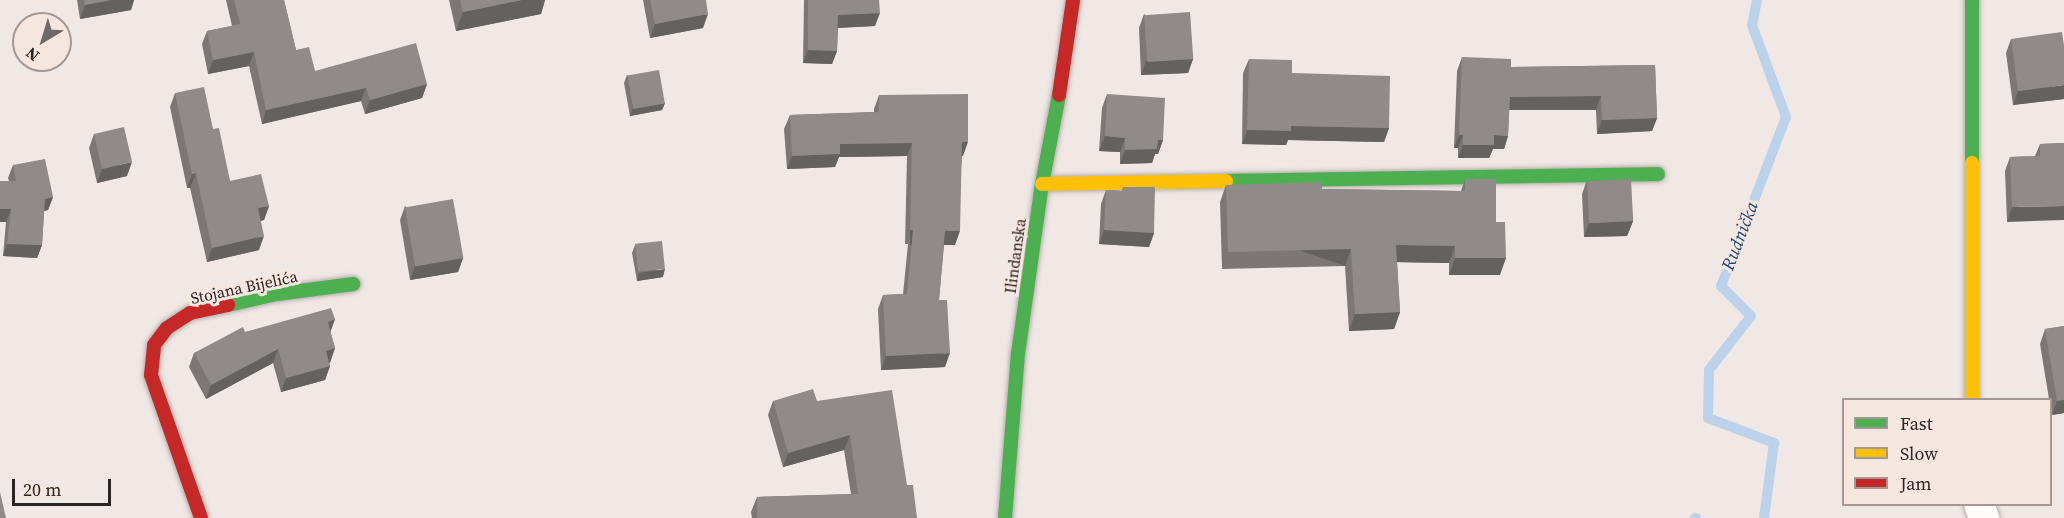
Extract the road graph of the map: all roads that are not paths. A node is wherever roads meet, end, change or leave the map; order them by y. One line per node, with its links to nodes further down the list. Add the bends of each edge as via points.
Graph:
1 (1073, 0): 4 (street, Ilindanska)
2 (1972, 0): 6 (street)
3 (1658, 174): 4 (street)
4 (1042, 184): 8 (street, Ilindanska, via 1018,354)
5 (353, 284): 7 (street, Stojana Bijelića, via 277,294 190,313 167,328 154,345 151,375)
6 (1972, 398)
7 (201, 518)
8 (1005, 518)

